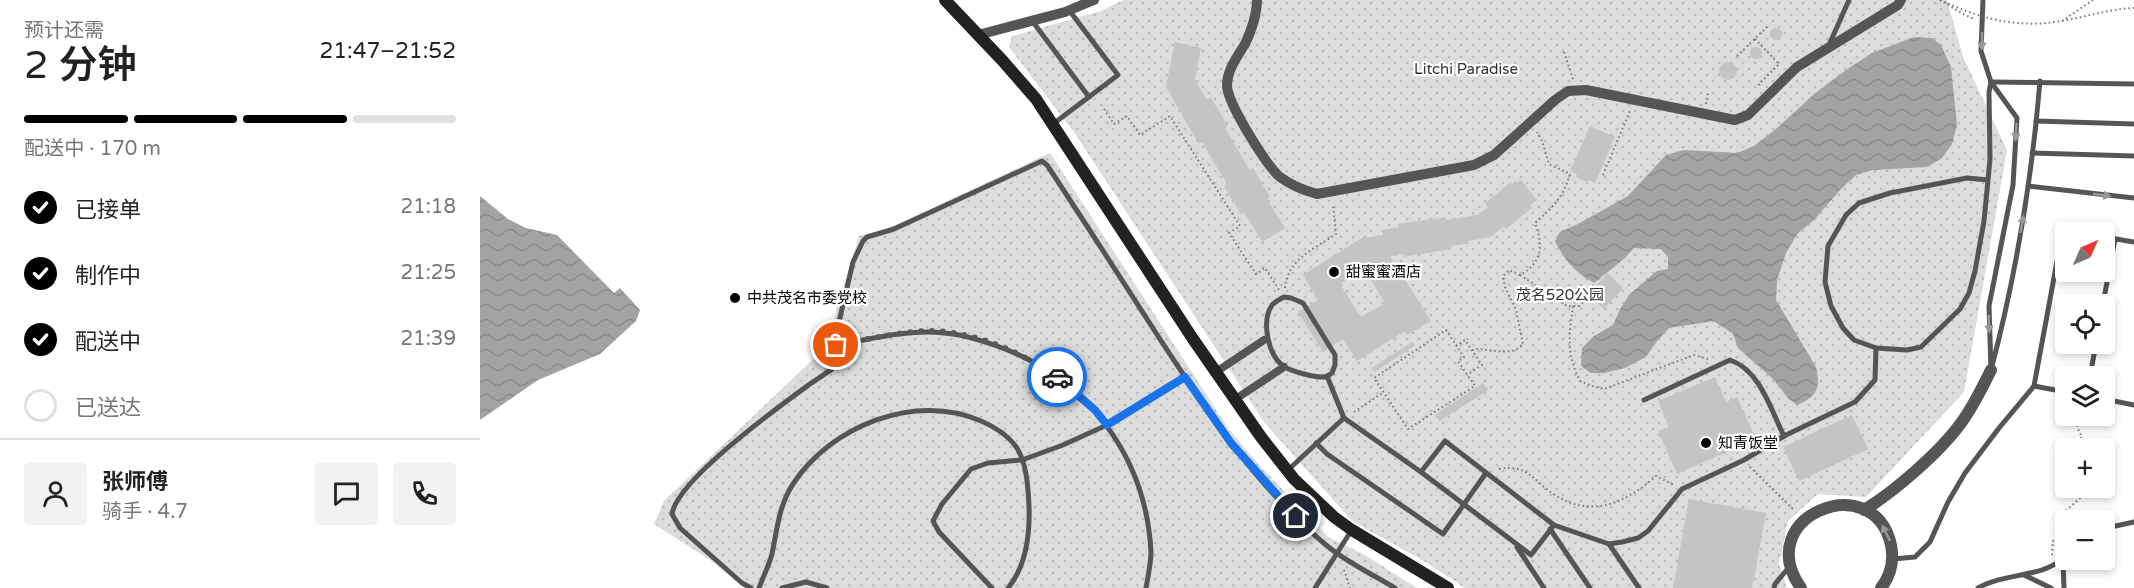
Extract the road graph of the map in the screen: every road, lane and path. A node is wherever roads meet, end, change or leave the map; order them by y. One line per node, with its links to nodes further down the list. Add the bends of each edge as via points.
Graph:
1 (945, 0): 15 (main road)
2 (1094, 0): 10 (street)
3 (1257, 0): 37 (street, via 1246,41 1231,67 1227,86 1232,104 1278,176 1298,189 1317,194)
4 (1849, 0): 17 (lane)
5 (1901, 0): 17 (street)
6 (1940, 0): 12 (path, bridge, via 1995,21); 13 (path)
7 (1983, 0): 13 (lane)
8 (2093, 0): 12 (path)
9 (2134, 8): 12 (path, bridge)
10 (1069, 10): 11 (street); 25 (lane, via 1118,75)
11 (1032, 21): 15 (street); 25 (lane)
12 (2062, 21)
13 (1982, 22): 21 (lane, one-way to 21, via 1981,51)
14 (1767, 27): 16 (path)
15 (978, 35): 30 (main road, via 1028,89)
16 (1755, 39): 19 (path); 24 (path, via 1779,64 1759,84)
17 (1829, 46): 24 (street, via 1797,67)
18 (1564, 52): 23 (path)
19 (1737, 56)
20 (2040, 81): 21 (lane); 22 (lane); 28 (lane)
21 (1991, 82): 35 (lane); 53 (lane, one-way to 53, via 2017,118 2013,185 1989,306)
22 (2134, 84)
23 (1577, 91): 26 (street); 29 (street, via 1568,91)
24 (1768, 94): 26 (street, via 1748,115 1735,120)
25 (1089, 97): 30 (lane)
26 (1634, 100): 34 (path)
27 (1104, 109): 44 (path, via 1114,124 1127,116 1140,135 1170,116 1240,226 1229,233 1256,274 1265,268)
28 (2036, 121): 31 (lane); 32 (lane)
29 (1531, 122): 37 (street, via 1494,155 1474,165); 42 (path, via 1542,141 1548,164 1570,174 1564,192 1535,223 1541,239 1540,254 1530,270)
30 (1053, 124): 54 (main road)
31 (2134, 124)
32 (2032, 153): 33 (lane); 36 (lane)
33 (2134, 156)
34 (1603, 175)
35 (1988, 180): 49 (lane, via 1975,271 1960,309 1922,347); 49 (lane, via 1966,178 1890,193 1859,203 1846,215 1828,246 1825,282 1831,306 1843,328 1854,340)
36 (2028, 186): 38 (lane, one-way to 38); 53 (lane, one-way to 36, via 2006,311)
37 (1332, 191): 44 (path, via 1336,234 1293,264)
38 (2134, 198)
39 (2115, 239): 40 (lane)
40 (2134, 242)
41 (2055, 272): 58 (lane)
42 (1520, 275): 45 (path, via 1567,306); 50 (path, via 1509,270 1503,276 1523,344 1513,351)
43 (1594, 292): 45 (path, via 1579,306)
44 (1284, 297): 52 (lane, via 1272,305 1267,320 1270,346); 56 (lane, via 1303,303 1335,355 1332,374)
45 (1573, 306): 51 (path, via 1569,340 1572,364 1580,381 1592,386 1604,389 1694,356)
46 (1264, 340): 54 (street)
47 (836, 345): 57 (lane, via 853,262 863,241 1042,161); 66 (lane, via 923,331 976,339 1011,351 1056,376); 92 (lane, via 837,361 833,368 707,467 672,510 680,528)
48 (1456, 346): 50 (path, via 1465,340); 55 (path, via 1464,357 1458,361); 60 (path, via 1446,330 1374,378)
49 (1876, 348): 67 (lane, via 1875,380 1866,392 1855,402)
50 (1472, 350): 55 (path, via 1482,365)
51 (1725, 363): 62 (lane); 67 (lane, via 1730,360 1747,369)
52 (1284, 367): 56 (lane, via 1307,375); 61 (street)
53 (1991, 370): 77 (street, via 1971,409 1945,442 1883,498)
54 (1216, 372): 61 (main road)
55 (1467, 375): 60 (path, via 1474,386 1408,429)
56 (1327, 376): 65 (lane)
57 (1185, 377): 66 (lane); 86 (lane, via 1254,471 1306,527)
58 (2034, 386): 59 (lane); 87 (lane, via 1965,472 1930,542 1915,557)
59 (2055, 390)
60 (1384, 392): 65 (path)
61 (1234, 400): 71 (main road)
62 (1644, 400)
63 (2115, 401): 64 (lane)
64 (2134, 405)
65 (1344, 418): 68 (lane); 72 (lane)
66 (1107, 425): 69 (lane); 98 (lane, via 1126,454 1139,487 1151,553)
67 (1784, 436): 70 (lane)
68 (1316, 442): 71 (lane); 76 (lane, via 1327,454 1443,534)
69 (1022, 460): 93 (lane, via 1001,432 968,415 928,410 905,412 863,426 819,454 789,489); 96 (lane, via 971,469 933,521); 97 (lane, via 1030,524 1024,555)
70 (1744, 460): 74 (lane); 78 (path)
71 (1288, 471): 82 (main road)
72 (1421, 472): 73 (lane, via 1445,441); 76 (lane)
73 (1485, 472): 74 (path, via 1521,469 1555,495 1584,506 1607,505 1629,498 1656,476); 76 (lane); 81 (lane)
74 (1682, 489): 85 (lane, via 1648,531 1638,538)
75 (2080, 498): 83 (path, via 2060,517 2065,530)
76 (1464, 504): 84 (lane)
77 (1864, 510): 78 (street, via 1836,505 1822,508); 87 (street, one-way to 77, via 1886,532)
78 (1804, 521): 89 (street, via 1793,538)
79 (2134, 522): 80 (lane)
80 (2115, 526)
81 (1552, 527): 84 (lane, via 1531,555); 85 (lane); 103 (lane)
82 (1352, 530): 86 (lane); 101 (main road)
83 (2053, 541)
84 (1513, 542): 102 (lane)
85 (1609, 544): 104 (lane)
86 (1338, 554): 99 (lane); 100 (lane)
87 (1892, 559): 107 (street, via 1890,573)
88 (2055, 564): 91 (lane)
89 (1790, 566): 105 (lane); 106 (street)
90 (2064, 570): 110 (lane)
91 (2024, 575): 108 (lane, via 1988,582); 109 (lane)
92 (751, 588)
93 (759, 588)
94 (782, 588): 95 (lane, via 806,582)
95 (827, 588)
96 (992, 588)
97 (1008, 588)
98 (1146, 588)
99 (1315, 588)
100 (1395, 588)
101 (1449, 588)
102 (1544, 588)
103 (1590, 588)
104 (1639, 588)
105 (1774, 588)
106 (1801, 588)
107 (1881, 588)
108 (1978, 588)
109 (2051, 588)
110 (2064, 588)

